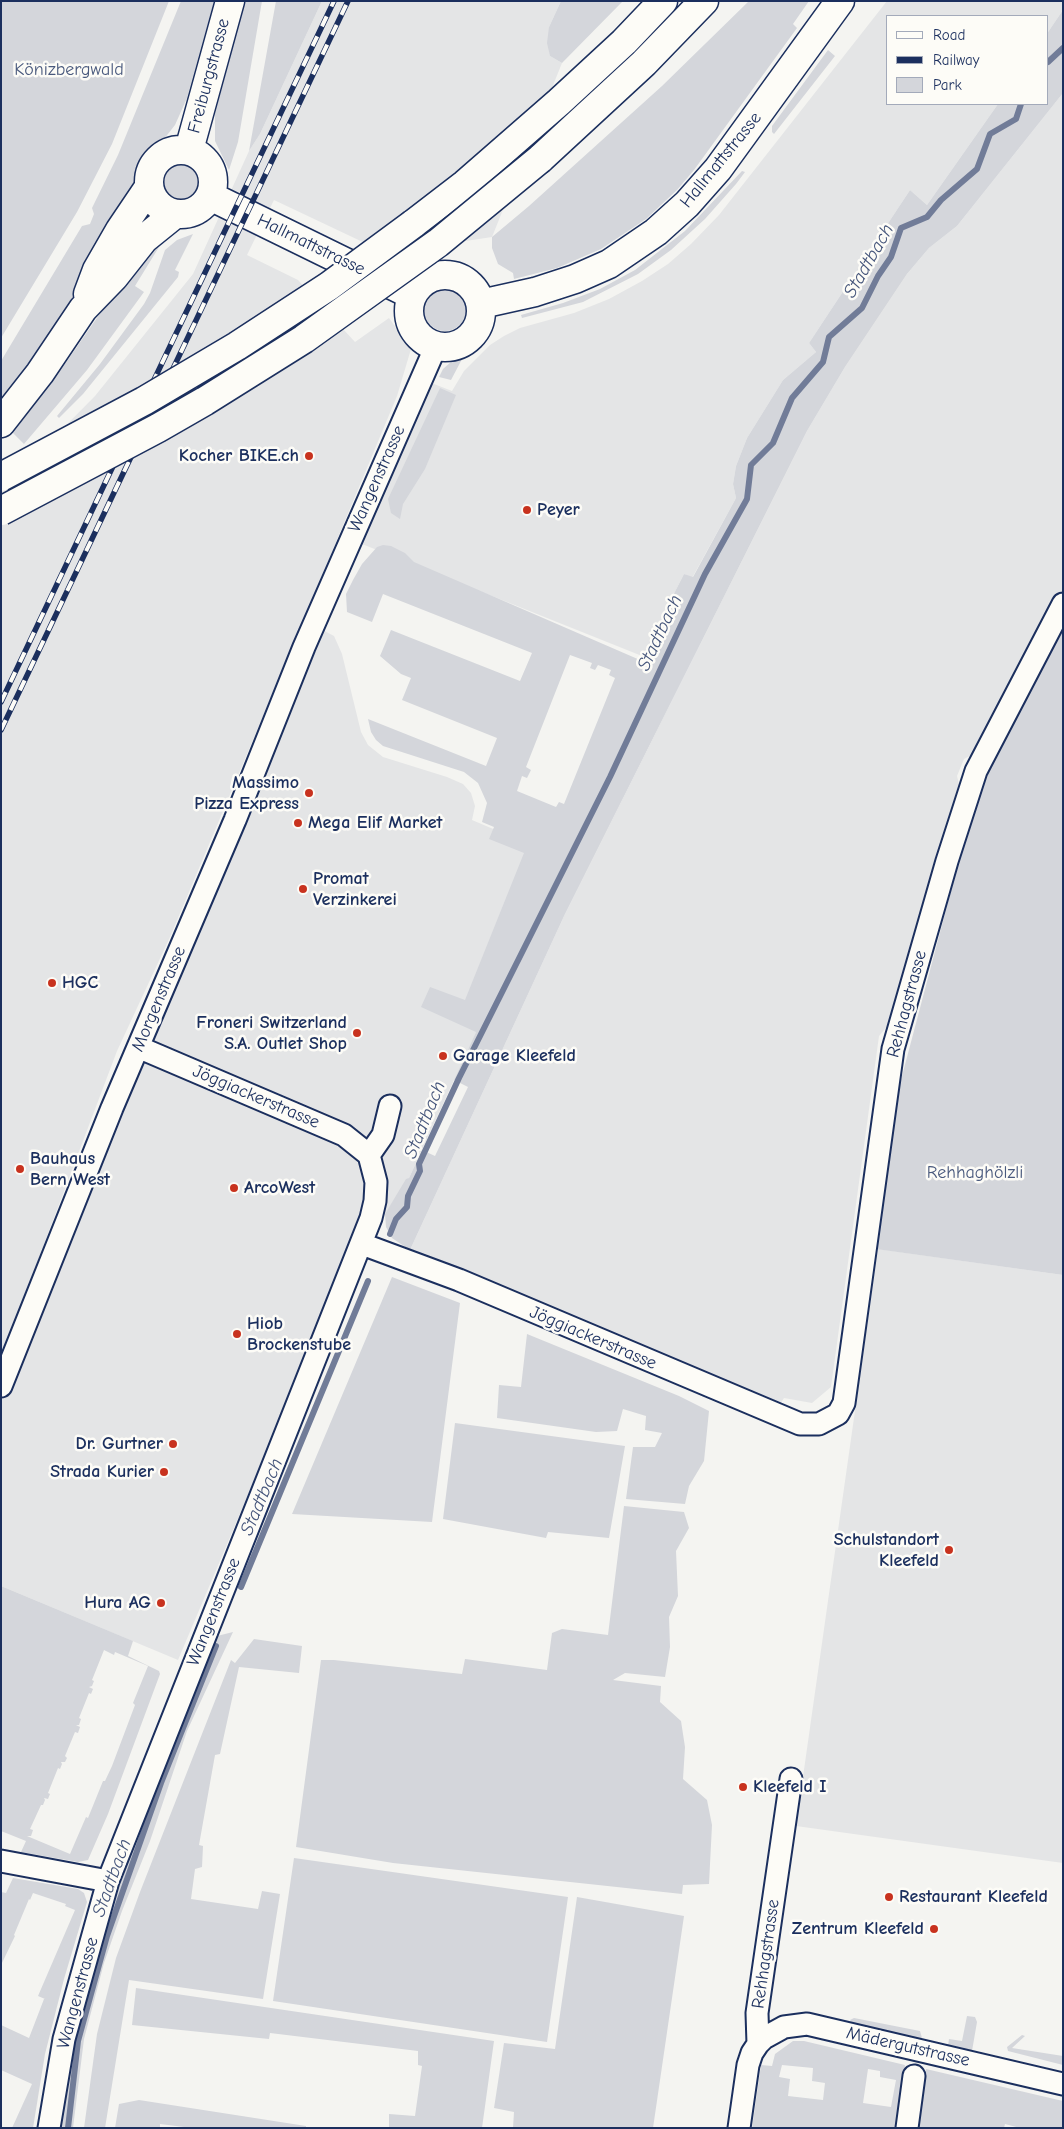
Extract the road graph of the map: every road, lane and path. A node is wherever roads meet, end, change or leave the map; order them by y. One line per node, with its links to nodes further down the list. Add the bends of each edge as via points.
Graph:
1 (230, 1): 5 (main road, Freiburgstrasse)
2 (663, 1): 14 (main road, bridge, via 559,102 428,213 315,295 160,392)
3 (704, 1): 15 (main road, bridge, via 638,70 540,159 438,243 304,339 174,419)
4 (840, 1): 10 (main road, Hallmattstrasse, via 718,169 656,232 609,264 575,279)
5 (189, 150): 6 (main road, via 177,149 160,157 151,169); 7 (main road, via 201,156 209,166 213,184)
6 (149, 187): 8 (main road, via 158,205); 11 (main road, via 97,270)
7 (210, 196): 8 (main road, via 193,212); 9 (main road, Hallmattstrasse)
8 (175, 214): 11 (main road, via 144,240)
9 (412, 295): 10 (main road, via 424,280 442,274 452,275 472,286); 12 (main road, via 408,313 414,330 420,338)
10 (481, 304): 12 (main road, via 480,320 473,335 460,344)
11 (83, 309): 13 (main road)
12 (436, 346): 17 (street, Wangenstrasse)
13 (1, 423)
14 (1, 477)
15 (1, 511)
16 (1063, 604): 23 (street, Rehhagstrasse, via 976,770 946,861 893,1049 844,1403 838,1414)
17 (318, 613): 18 (street, Morgenstrasse, via 235,820)
18 (138, 1047): 20 (street, Jöggiackerstrasse, via 344,1136); 22 (street, Morgenstrasse)
19 (390, 1106): 20 (street, via 383,1135)
20 (369, 1155): 21 (street, Wangenstrasse, via 376,1192 374,1210)
21 (362, 1244): 23 (street, Jöggiackerstrasse, via 459,1280 805,1426); 26 (street, Wangenstrasse)
22 (1, 1386)
23 (825, 1422)
24 (791, 1779): 27 (street, Rehhagstrasse, via 757,2013)
25 (1, 1861): 26 (street)
26 (108, 1881): 30 (street, Wangenstrasse, via 64,2039)
27 (758, 2044): 29 (street, Mädergutstrasse, via 784,2027 807,2024); 31 (street, Rehhagstrasse, via 748,2065)
28 (914, 2076): 32 (street)
29 (1063, 2084)
30 (49, 2128)
31 (740, 2128)
32 (907, 2128)

